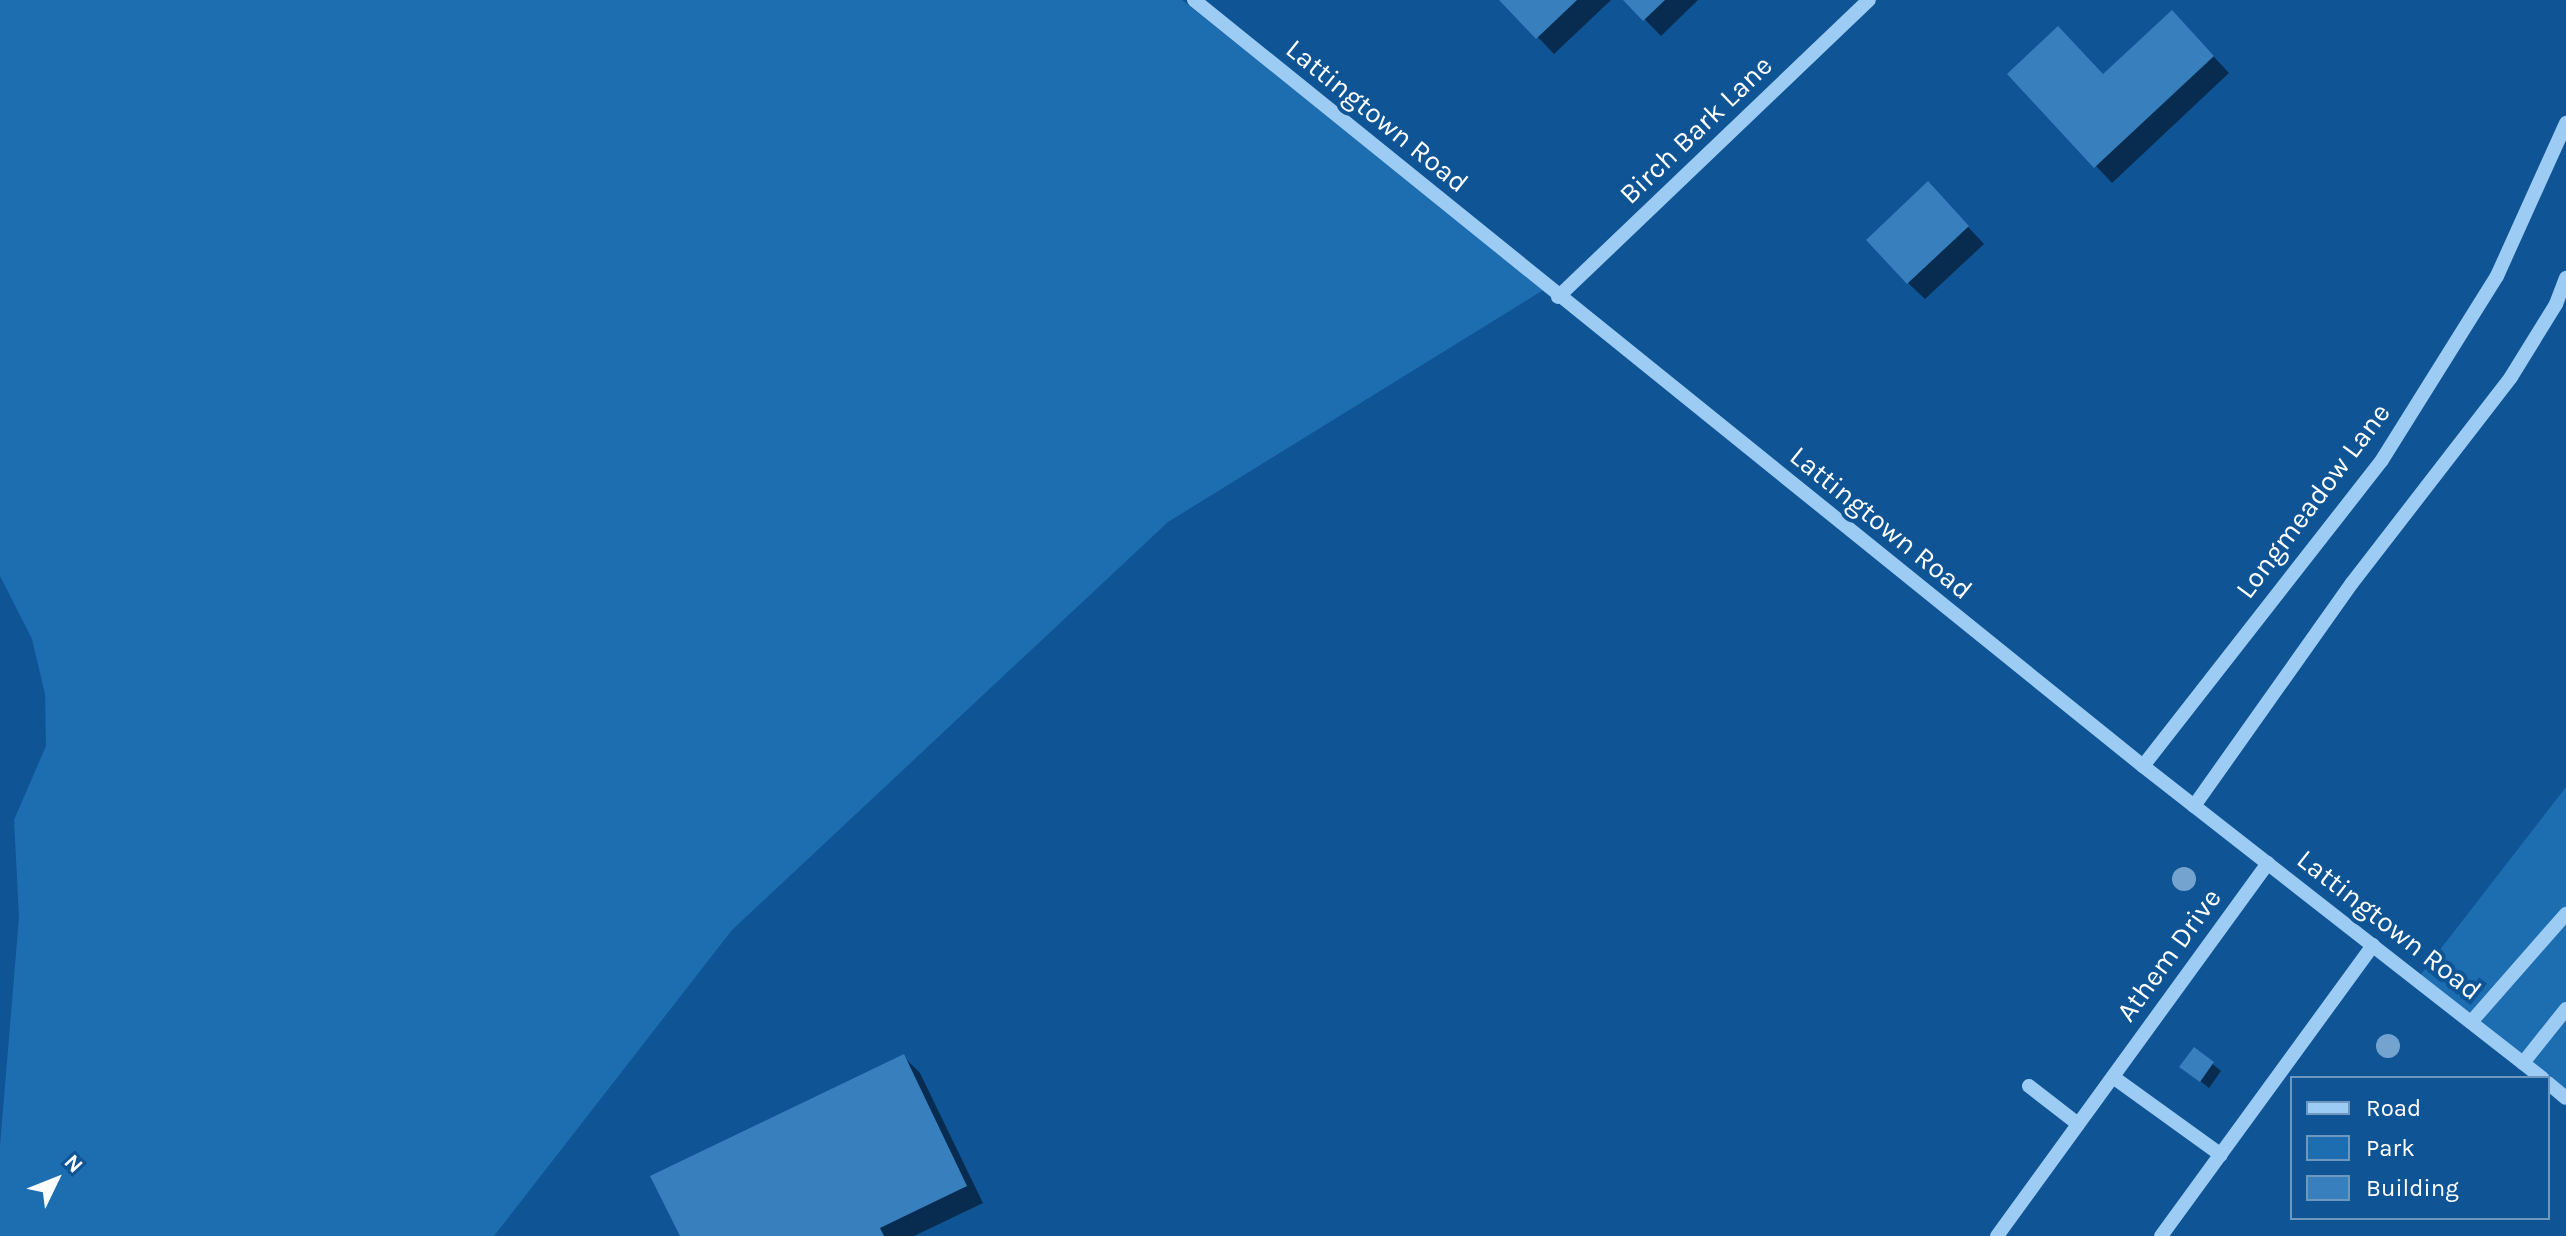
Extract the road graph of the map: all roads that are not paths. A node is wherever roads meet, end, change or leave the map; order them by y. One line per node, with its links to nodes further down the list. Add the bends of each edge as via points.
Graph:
1 (1194, 0): 5 (street, Lattingtown Road)
2 (1869, 0): 5 (street, Birch Bark Lane)
3 (2566, 123): 6 (street, Longmeadow Lane, via 2497,276 2382,460)
4 (2566, 278): 7 (street, via 2511,377 2352,583)
5 (1558, 297): 6 (street, Lattingtown Road)
6 (2143, 766): 7 (street, Lattingtown Road)
7 (2194, 806): 8 (street, Lattingtown Road)
8 (2268, 863): 10 (street, Lattingtown Road); 15 (street, Athem Drive)
9 (2566, 914): 12 (street)
10 (2373, 945): 12 (street, Lattingtown Road); 20 (street)
11 (2566, 1009): 13 (street)
12 (2471, 1022): 13 (street, Lattingtown Road)
13 (2523, 1063): 14 (street, Lattingtown Road)
14 (2539, 1076)
15 (2113, 1077): 19 (street, Athem Drive); 20 (street)
16 (2550, 1085): 18 (street)
17 (2029, 1086): 19 (street)
18 (2566, 1098)
19 (2078, 1124): 21 (street, Athem Drive)
20 (2221, 1155): 22 (street)
21 (1997, 1236)
22 (2161, 1236)

